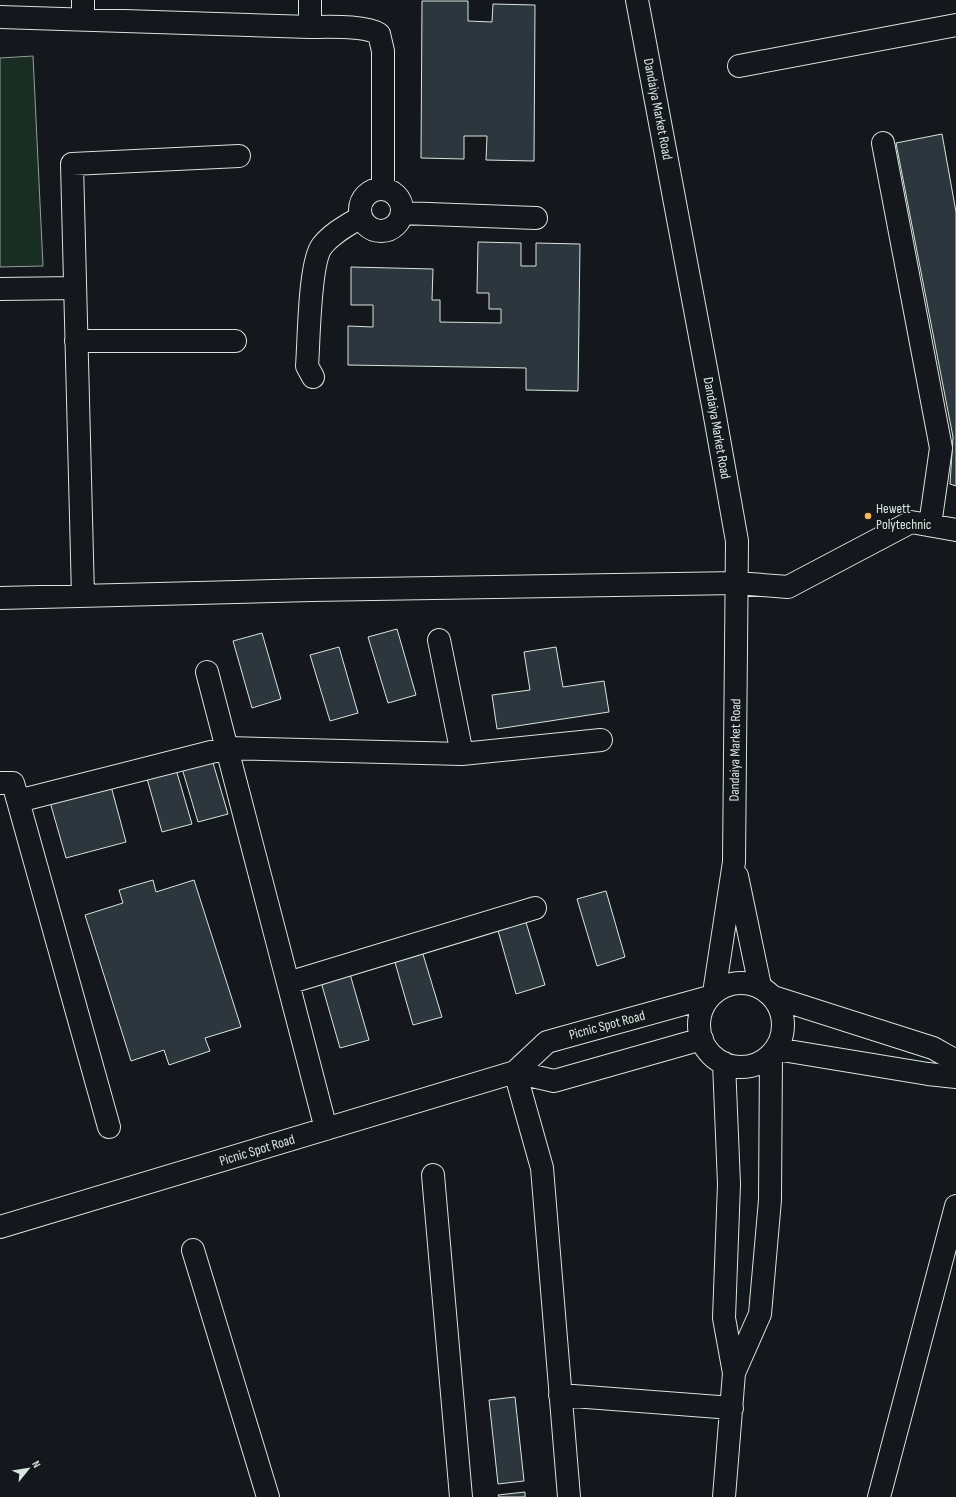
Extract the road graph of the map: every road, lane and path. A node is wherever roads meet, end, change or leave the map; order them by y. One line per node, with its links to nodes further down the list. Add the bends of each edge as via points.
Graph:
1 (310, 0): 6 (street)
2 (637, 0): 21 (street, Dandaiya Market Road, via 738,541)
3 (83, 10): 4 (street); 6 (street)
4 (0, 17)
5 (956, 25): 7 (street)
6 (310, 27): 10 (street, via 361,28 374,30 379,34 383,51)
7 (739, 66)
8 (883, 143): 19 (street, via 942,448)
9 (239, 156): 14 (street, via 72,164)
10 (383, 189): 11 (street, via 399,200); 12 (street, via 365,197 361,203)
11 (402, 213): 12 (street, via 396,225 384,231 370,228); 13 (street)
12 (361, 217): 18 (street, via 328,240 321,247 317,258 312,283 308,366)
13 (536, 218)
14 (75, 288): 15 (street); 16 (street)
15 (0, 289)
16 (76, 341): 17 (street); 22 (street)
17 (235, 341)
18 (313, 377)
19 (930, 525): 20 (street); 21 (street, via 911,522 788,586)
20 (956, 530)
21 (737, 583): 22 (street, via 320,589); 31 (street, Dandaiya Market Road)
22 (83, 596): 23 (street)
23 (0, 598)
24 (439, 640): 28 (street)
25 (207, 672): 27 (street)
26 (601, 740): 28 (street)
27 (227, 748): 28 (street); 30 (street); 33 (street)
28 (462, 754)
29 (0, 783): 30 (street, via 13,783)
30 (18, 801): 42 (street)
31 (734, 862): 34 (street); 35 (street)
32 (535, 908): 33 (street)
33 (288, 983): 43 (street)
34 (766, 991): 35 (street, via 748,983 735,982); 37 (street, via 779,1006 783,1017 781,1039); 38 (street, via 933,1048)
35 (711, 995): 36 (street, via 703,1006 700,1017); 40 (street, Picnic Spot Road, via 547,1042)
36 (702, 1039): 39 (street, via 711,1054); 40 (street, Picnic Spot Road, via 554,1081)
37 (773, 1052): 39 (street, via 754,1065); 41 (street); 48 (street, via 770,1200 760,1314)
38 (956, 1061)
39 (724, 1063): 48 (street, via 729,1184 724,1318)
40 (515, 1072): 43 (street, Picnic Spot Road); 49 (street, via 542,1168)
41 (956, 1078)
42 (109, 1127)
43 (326, 1129): 46 (street, Picnic Spot Road)
44 (433, 1175): 52 (street)
45 (956, 1206): 55 (street)
46 (0, 1228)
47 (193, 1250): 51 (street)
48 (734, 1373): 50 (street)
49 (560, 1395): 50 (street); 53 (street)
50 (732, 1408): 54 (street)
51 (268, 1497)
52 (461, 1497)
53 (569, 1497)
54 (724, 1497)
55 (879, 1497)

